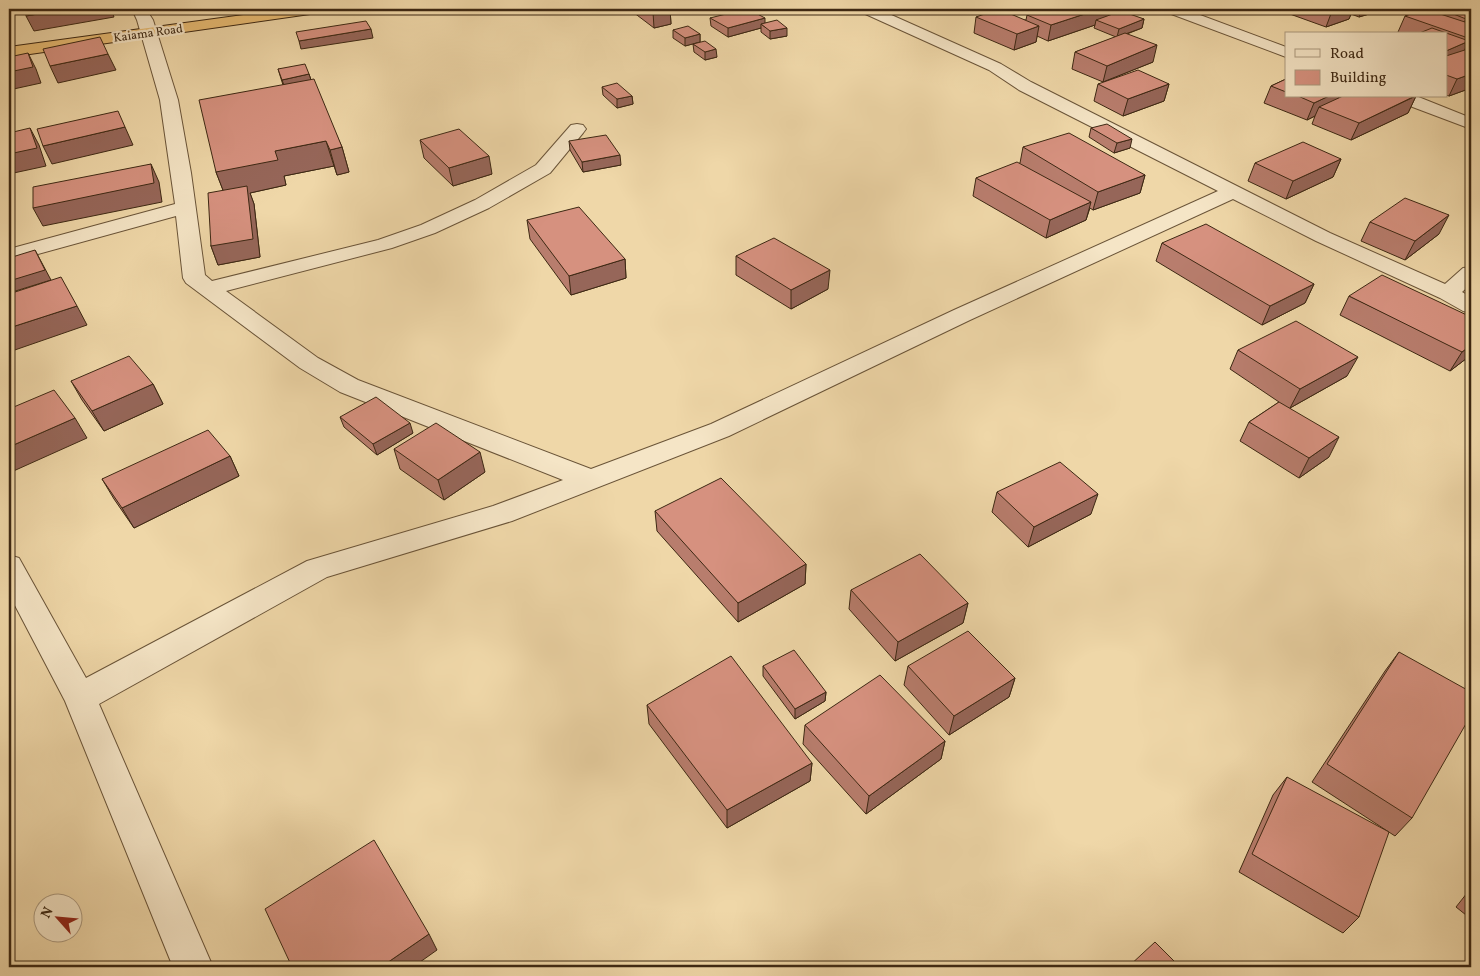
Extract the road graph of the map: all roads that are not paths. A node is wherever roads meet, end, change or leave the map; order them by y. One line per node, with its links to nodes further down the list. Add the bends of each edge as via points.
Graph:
1 (317, 9): 4 (highway, Kaiama Road)
2 (866, 9): 10 (street, via 995,67 1025,86)
3 (1171, 9): 6 (street)
4 (147, 18): 5 (highway, Kaiama Road); 11 (street, via 169,100)
5 (9, 52)
6 (1285, 52)
7 (1405, 98): 8 (street)
8 (1471, 124)
9 (577, 129): 14 (street, via 543,169 482,204 428,229 385,244)
10 (1233, 192): 15 (street); 17 (street, via 953,319 720,430)
11 (185, 207): 12 (street); 14 (street, via 194,278)
12 (9, 256)
13 (1471, 273): 15 (street)
14 (208, 290): 17 (street, via 309,363 349,386)
15 (1448, 293): 16 (street)
16 (1471, 306)
17 (591, 480): 19 (street, via 502,514 317,569)
18 (9, 566): 19 (street)
19 (80, 698): 20 (street)
20 (193, 967)

